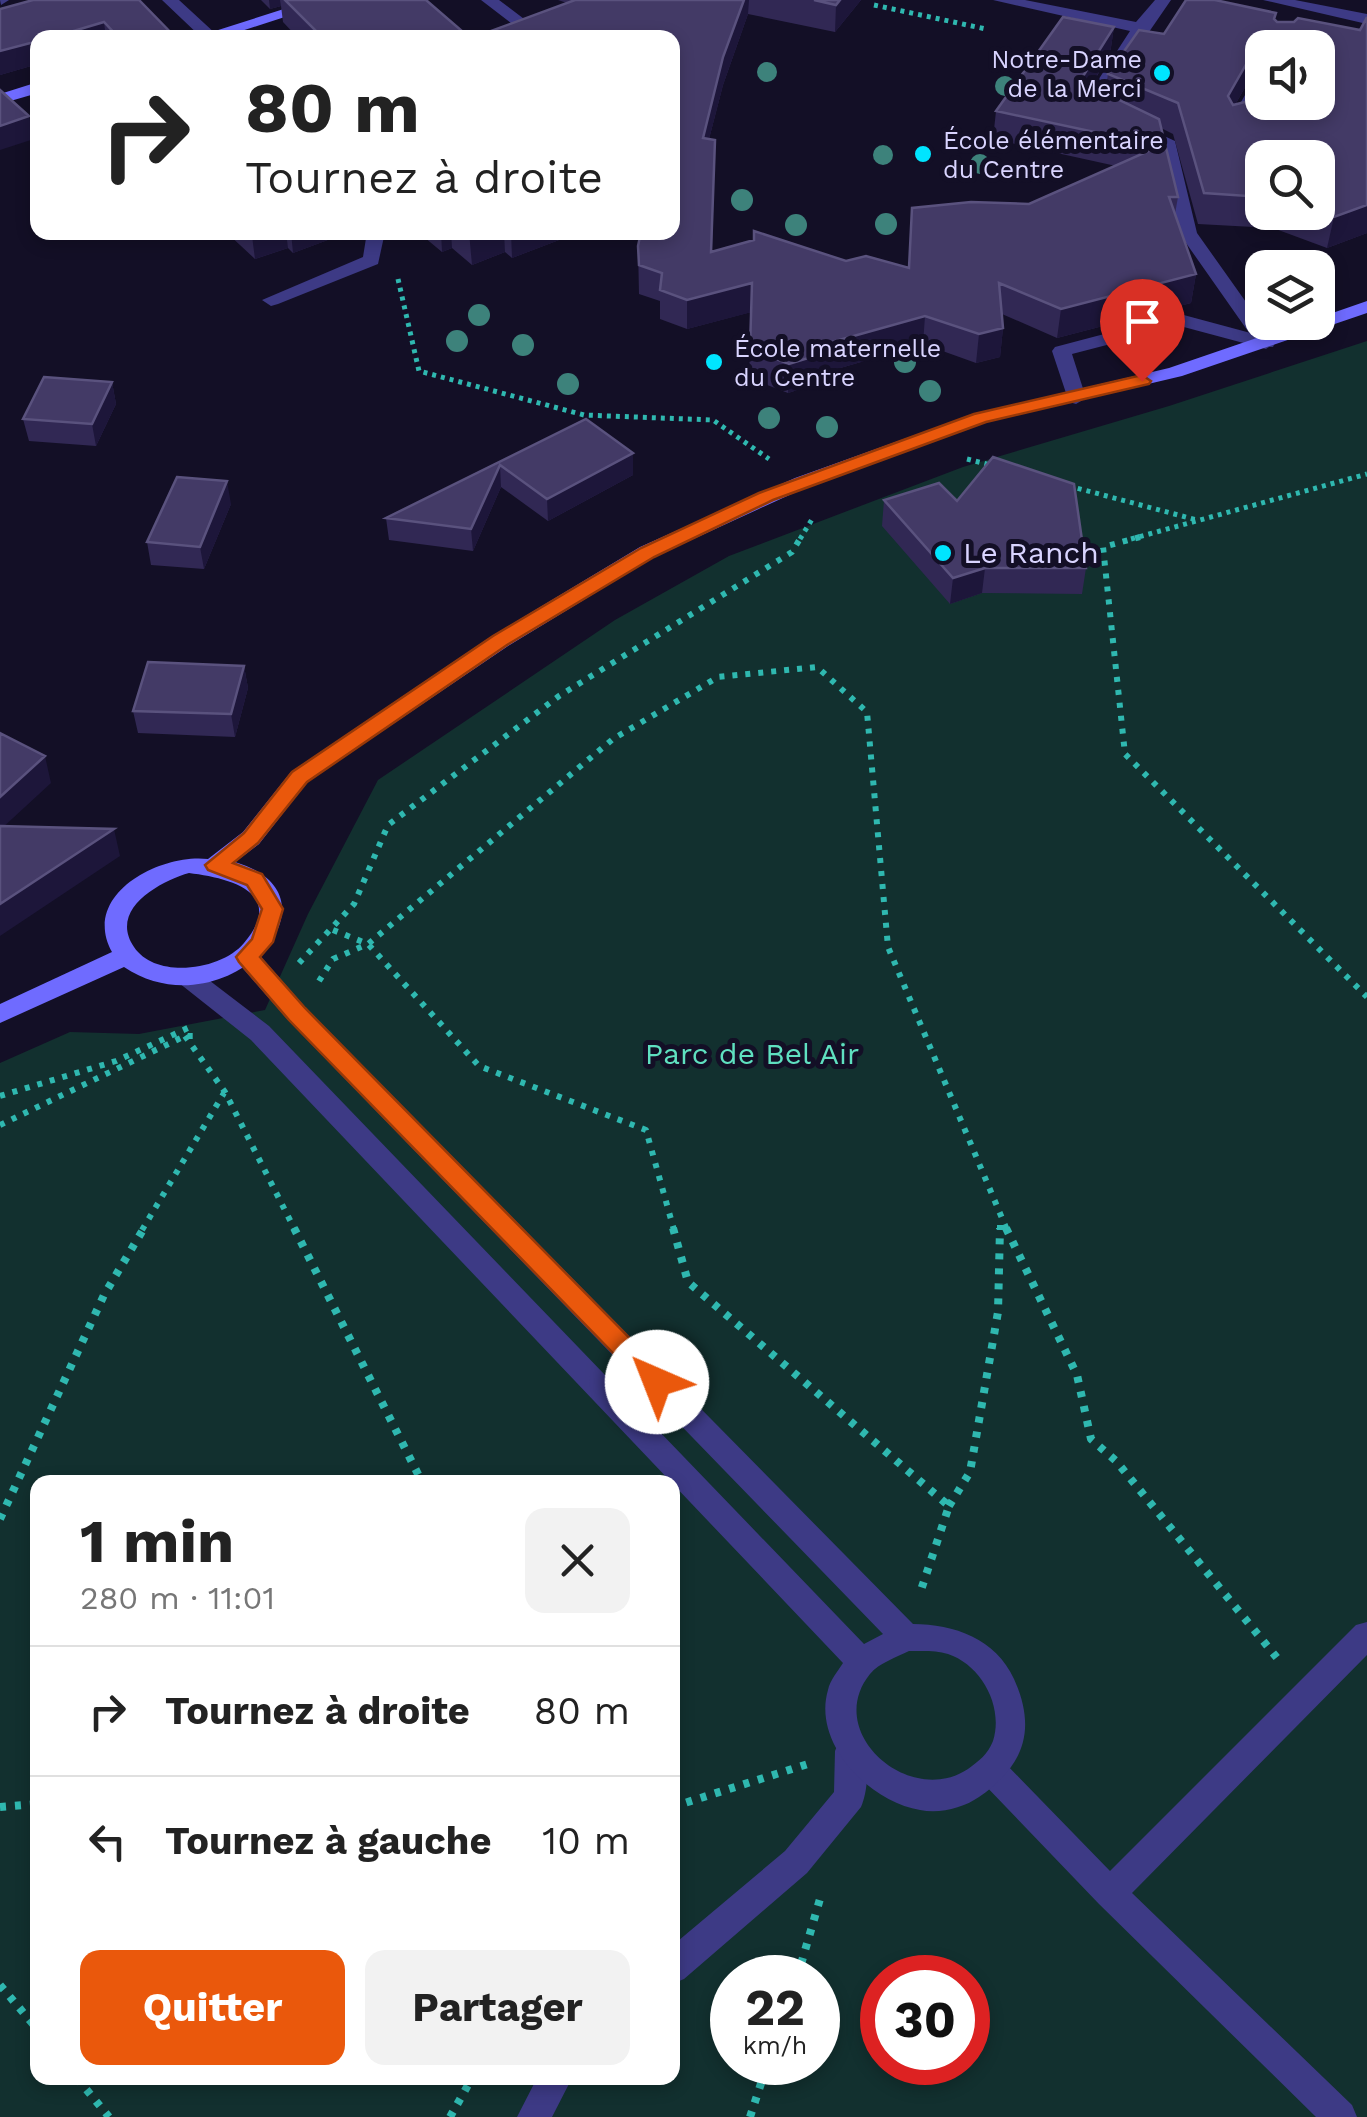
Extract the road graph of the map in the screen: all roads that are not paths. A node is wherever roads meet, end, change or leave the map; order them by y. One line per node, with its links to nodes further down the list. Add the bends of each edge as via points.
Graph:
1 (170, 0): 10 (street)
2 (329, 0): 11 (street)
3 (488, 0): 12 (street, via 528,28)
4 (1001, 0): 9 (street)
5 (1163, 0): 9 (street)
6 (1271, 0): 7 (street)
7 (1302, 8): 8 (street)
8 (1367, 19)
9 (1140, 28): 20 (street, via 1088,108 1166,141 1188,233)
10 (202, 30)
11 (232, 30)
12 (523, 30)
13 (30, 89): 14 (street)
14 (0, 98)
15 (1245, 110): 16 (street)
16 (1235, 128)
17 (375, 240): 18 (street, via 372,260)
18 (271, 300)
19 (1367, 307): 20 (street)
20 (1266, 343): 21 (street); 21 (street, via 1180,320 1062,350)
21 (1076, 398): 22 (street, via 980,418 802,482 647,552 500,640 299,777 251,838)
22 (216, 865): 23 (street, via 164,872 124,900 116,938); 24 (street, via 255,880 272,909 262,942)
23 (126, 956): 25 (street, via 164,976); 26 (street)
24 (247, 957): 25 (street); 28 (street)
25 (188, 977): 29 (street, via 260,1033)
26 (0, 1014)
27 (1367, 1636): 32 (street)
28 (906, 1637): 29 (street); 31 (street, via 958,1644 999,1677 1012,1726)
29 (860, 1660): 30 (street, via 839,1703)
30 (850, 1751): 31 (street, via 879,1779 918,1795 971,1786); 33 (street, via 850,1797 796,1862)
31 (992, 1771): 32 (street)
32 (1110, 1894): 36 (street)
33 (680, 1961)
34 (552, 2085): 35 (street)
35 (534, 2117)
36 (1340, 2117)

